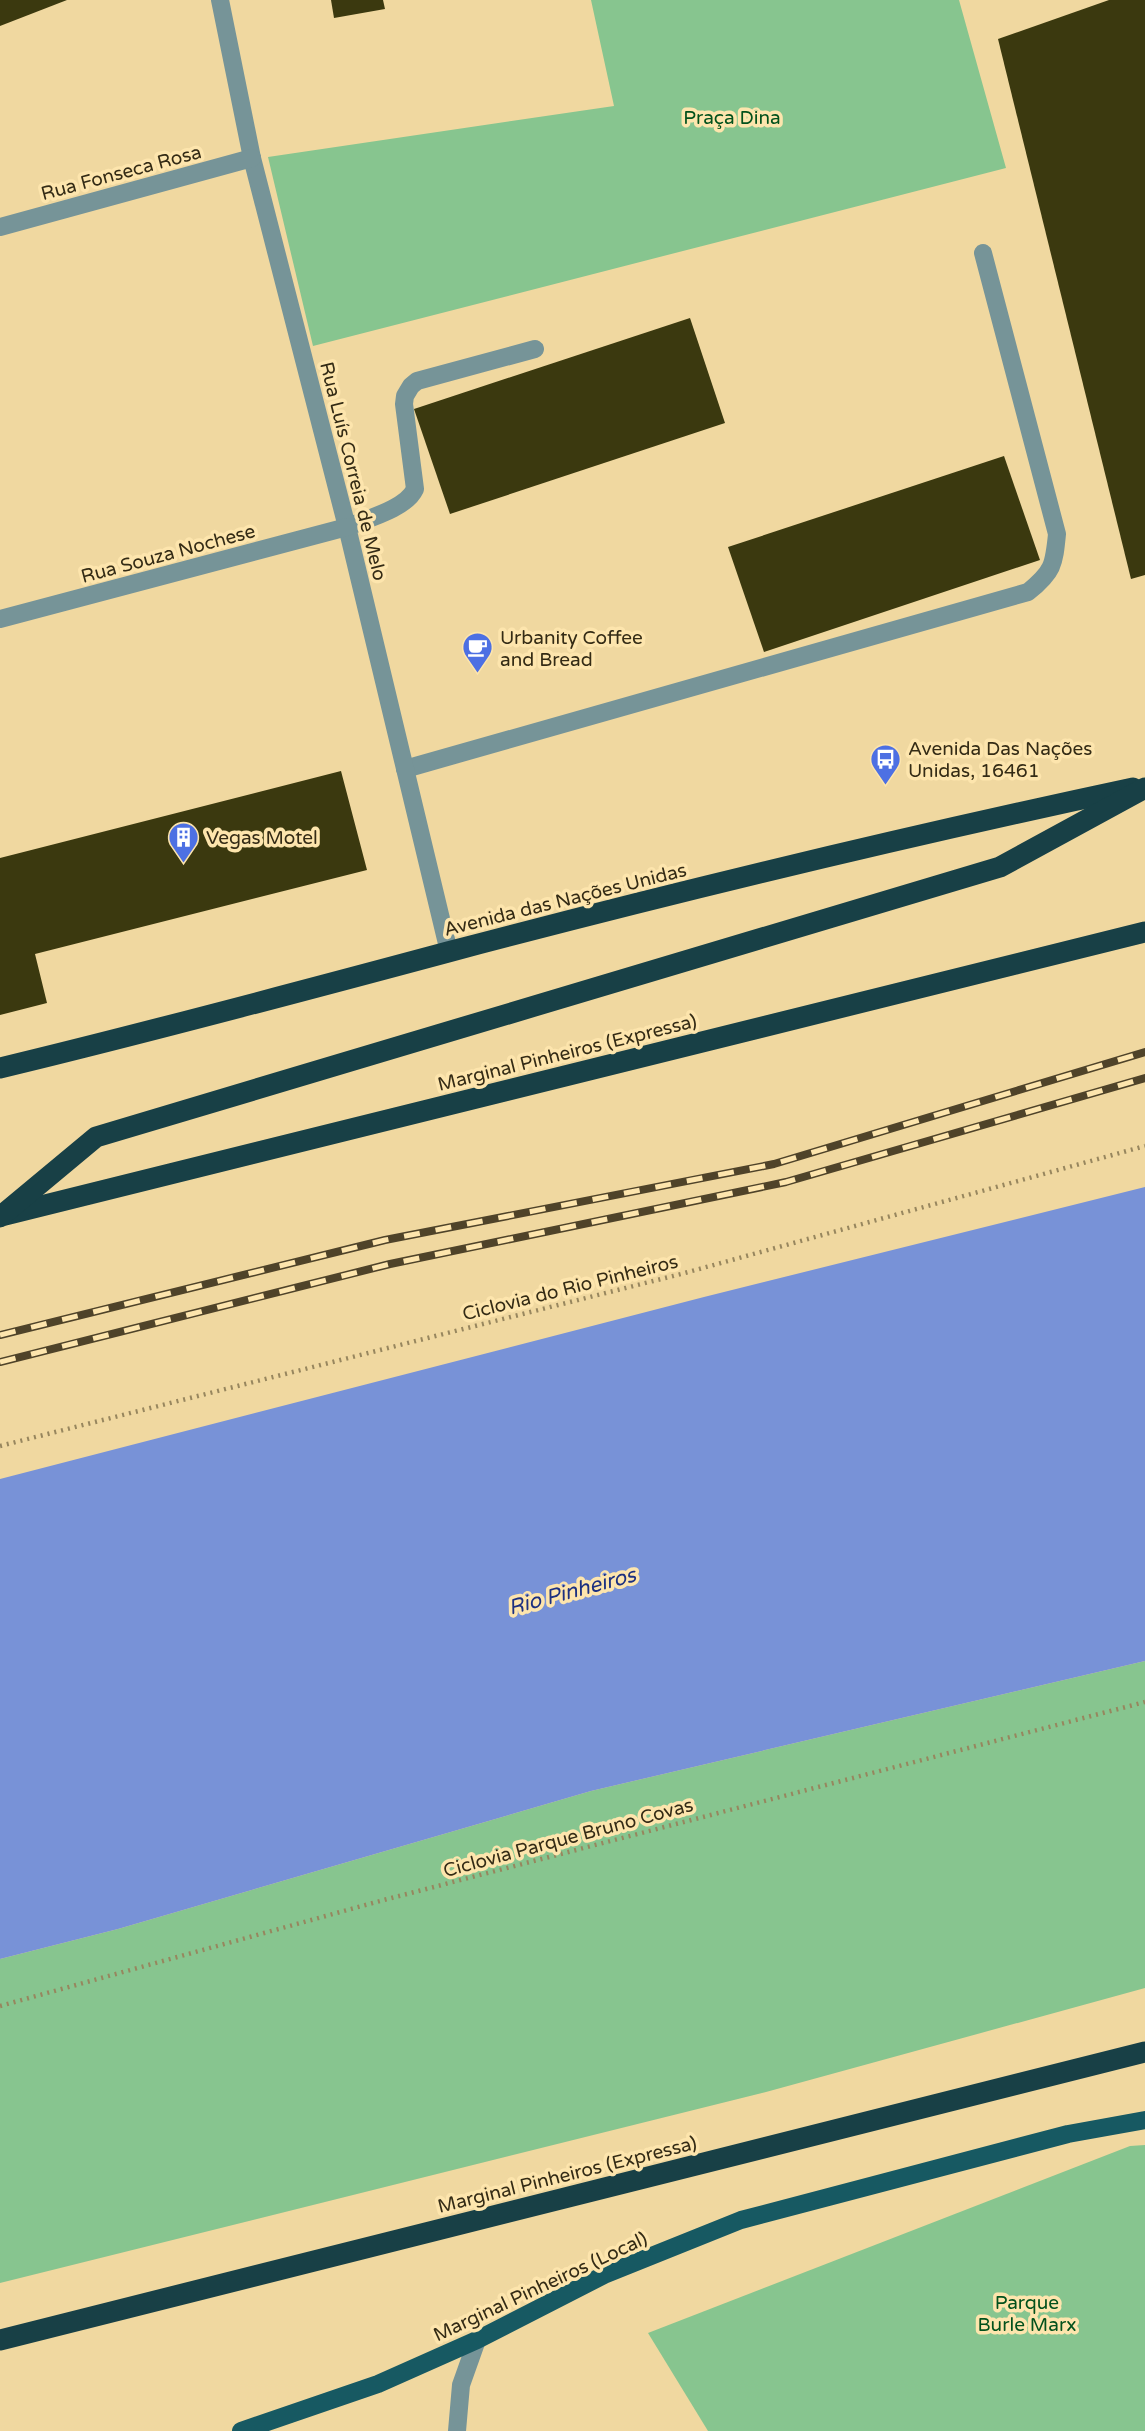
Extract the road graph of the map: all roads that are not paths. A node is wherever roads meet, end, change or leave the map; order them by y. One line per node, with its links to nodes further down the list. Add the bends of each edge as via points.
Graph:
1 (220, 0): 2 (street, Rua Luís Correia de Melo)
2 (252, 158): 3 (street, Rua Fonseca Rosa); 6 (street, Rua Luís Correia de Melo)
3 (0, 227)
4 (983, 253): 8 (street, via 1057,534 1054,564 1045,579 1028,592)
5 (535, 349): 6 (street, Rua Souza Nochese, via 411,386 404,404 415,489 401,504)
6 (346, 527): 7 (street, Rua Souza Nochese); 8 (street, Rua Luís Correia de Melo)
7 (0, 619)
8 (405, 769): 11 (street, Rua Luís Correia de Melo)
9 (1145, 787): 11 (highway, Avenida das Nações Unidas, via 897,839); 13 (highway, via 1000,867 96,1138)
10 (1145, 932): 13 (highway, Marginal Pinheiros (Expressa))
11 (449, 952): 12 (highway, Avenida das Nações Unidas)
12 (0, 1068)
13 (0, 1217)
14 (1138, 2055): 16 (highway, Marginal Pinheiros (Expressa))
15 (1145, 2120): 17 (main road, Marginal Pinheiros (Local), via 1068,2134 741,2220 604,2275)
16 (0, 2340)
17 (477, 2340): 18 (main road, Marginal Pinheiros (Local), via 378,2384); 19 (street, via 461,2385)
18 (240, 2431)
19 (457, 2431)

